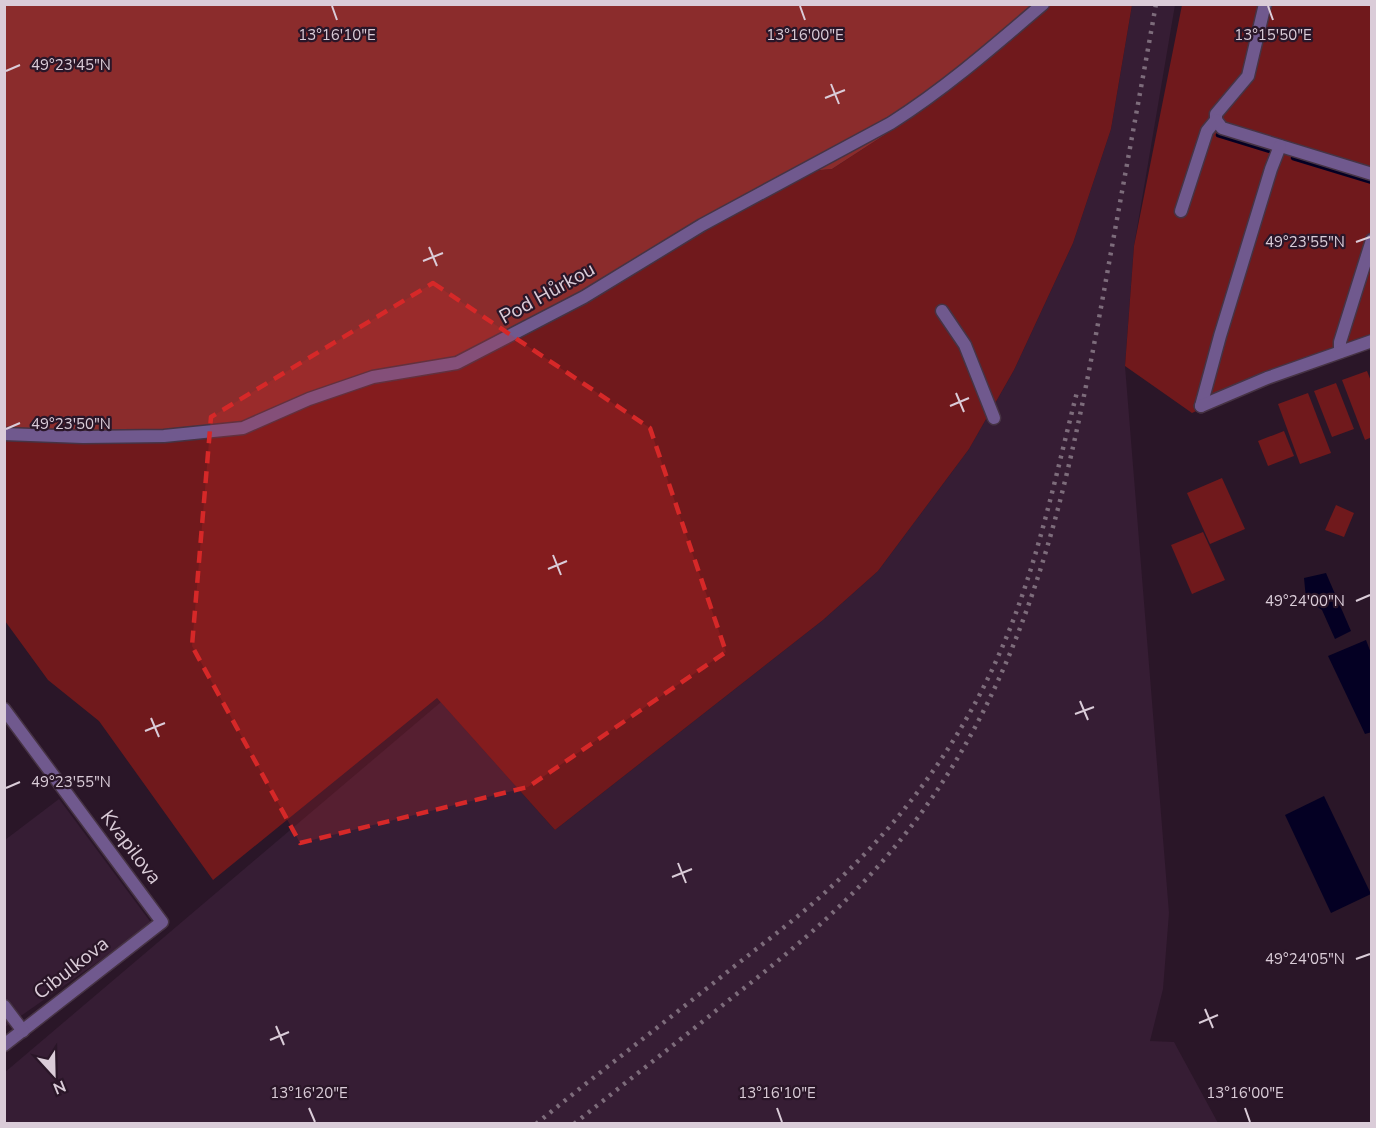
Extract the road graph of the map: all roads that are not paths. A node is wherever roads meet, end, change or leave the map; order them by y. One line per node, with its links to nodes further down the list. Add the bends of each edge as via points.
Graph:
1 (1043, 4): 12 (street, Pod Hůrkou, via 967,69 891,123 702,225 584,297 457,363 373,377 243,428 164,436)
2 (1265, 4): 3 (street, via 1248,75 1216,114)
3 (1216, 120): 4 (street, via 1222,128); 6 (street, via 1207,131)
4 (1280, 146): 5 (street); 10 (street, via 1201,406)
5 (1371, 174)
6 (1181, 211)
7 (1371, 240): 10 (street)
8 (942, 310): 11 (street, via 965,345)
9 (1371, 341): 10 (street)
10 (1340, 352)
11 (994, 418)
12 (4, 434)
13 (4, 709): 14 (street, Kvapilova)
14 (162, 922): 16 (street, Cibulkova)
15 (4, 1006): 16 (street)
16 (23, 1031): 17 (street, Cibulkova)
17 (4, 1045)

